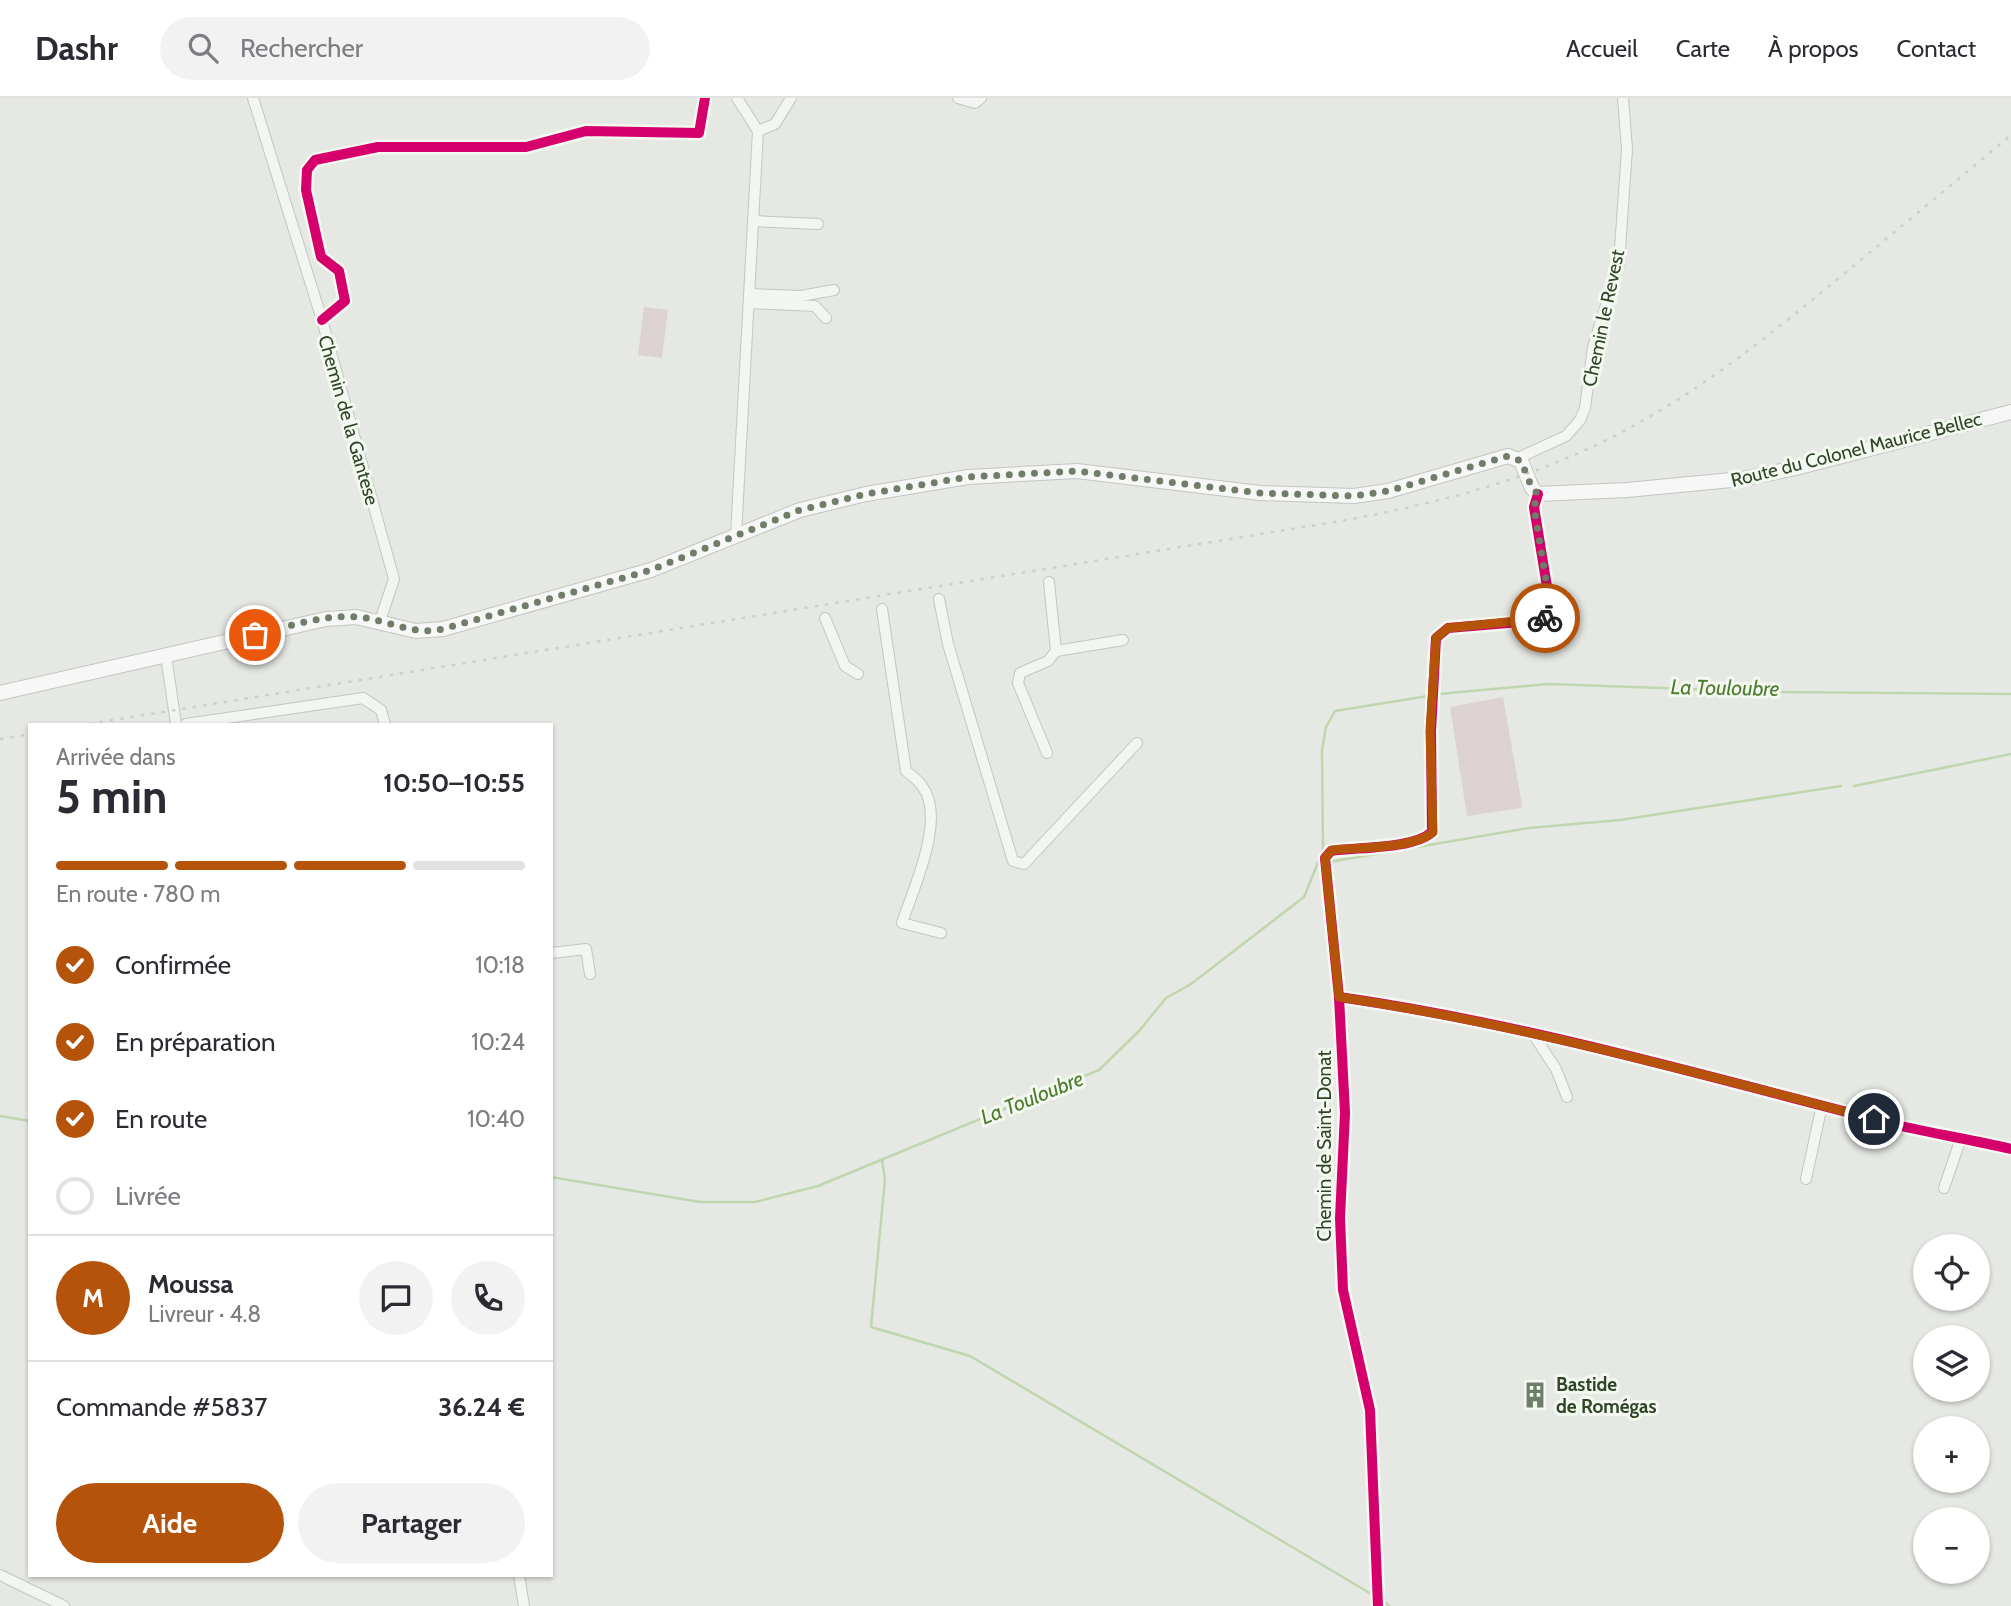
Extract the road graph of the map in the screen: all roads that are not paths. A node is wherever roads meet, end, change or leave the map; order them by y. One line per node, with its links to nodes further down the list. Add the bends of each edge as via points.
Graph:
1 (253, 98): 14 (street, Chemin de la Gantese)
2 (705, 98): 14 (street, via 699,133 586,131 526,147 378,147 315,160 307,170 306,190 321,257 339,271 345,301)
3 (737, 98): 8 (street)
4 (791, 98): 8 (street, via 775,124)
5 (958, 98): 6 (street, via 975,103)
6 (981, 98)
7 (1623, 98): 16 (street, Chemin le Revest, via 1627,149 1619,263 1593,347 1585,408 1566,436)
8 (758, 131): 9 (street)
9 (753, 221): 10 (street); 12 (street)
10 (818, 224)
11 (834, 290): 12 (street)
12 (750, 299): 13 (street, via 815,306); 18 (street)
13 (826, 318)
14 (321, 320): 23 (street, Chemin de la Gantese, via 394,579)
15 (2011, 412): 17 (main road, Route du Colonel Maurice Bellec, via 1742,479)
16 (1518, 458): 17 (main road); 18 (main road, via 1508,456 1388,491 1354,496 1260,493 1100,473 1006,473 842,499)
17 (1538, 494): 37 (street, Chemin de Saint-Donat, via 1534,507 1551,611 1544,620 1448,628 1436,638 1430,731 1433,832 1408,844 1332,850 1325,858)
18 (736, 535): 23 (main road, via 651,570 443,629 415,631)
19 (1049, 582): 25 (street)
20 (939, 599): 32 (street, via 948,644 1013,861 1024,864)
21 (881, 609): 34 (street, via 906,771 924,787 931,822 926,853 902,923)
22 (825, 618): 27 (street, via 845,666)
23 (380, 621): 26 (main road, via 326,619)
24 (1123, 640): 25 (street)
25 (1056, 651): 33 (street, via 1048,661 1020,673 1018,683)
26 (166, 656): 28 (main road); 29 (street)
27 (858, 674)
28 (0, 693)
29 (176, 723)
30 (193, 723): 31 (street, via 363,698 381,710)
31 (385, 723)
32 (1137, 743)
33 (1047, 753)
34 (941, 933)
35 (553, 953): 36 (street, via 586,949)
36 (590, 974)
37 (1339, 997): 38 (street); 49 (street, Chemin de Saint-Donat, via 1345,1113 1340,1218 1343,1290 1370,1410)
38 (1533, 1034): 39 (street, via 1556,1069); 40 (street)
39 (1567, 1097)
40 (1822, 1105): 41 (street); 43 (street)
41 (1961, 1138): 42 (street); 44 (street)
42 (2011, 1149)
43 (1806, 1179)
44 (1944, 1188)
45 (0, 1575): 47 (street)
46 (519, 1577): 48 (street)
47 (64, 1606)
48 (524, 1606)
49 (1378, 1606)

